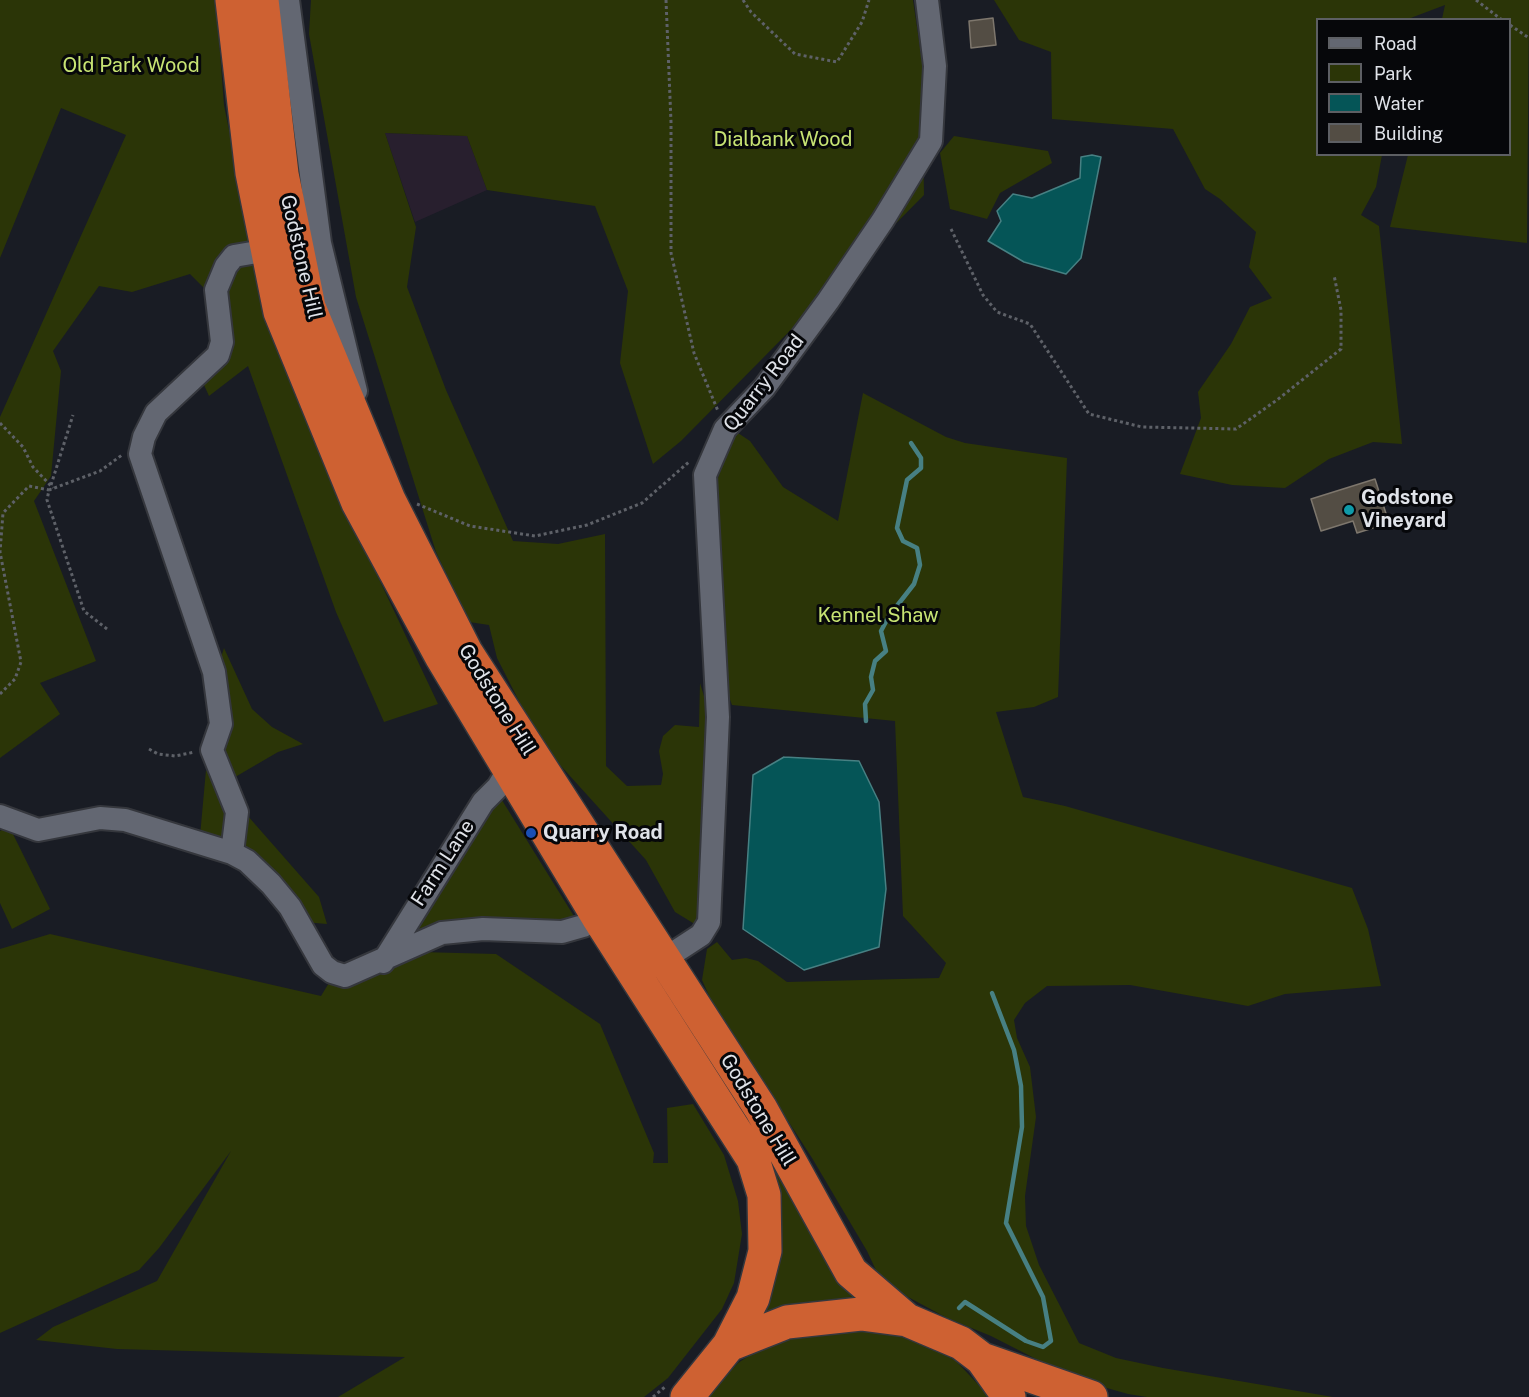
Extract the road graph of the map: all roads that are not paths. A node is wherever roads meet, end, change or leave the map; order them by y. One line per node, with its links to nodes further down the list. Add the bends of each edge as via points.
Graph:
1 (232, 0): 5 (highway, Godstone Hill, via 252,173)
2 (262, 0): 6 (highway, Godstone Hill, via 282,174 309,307)
3 (288, 0): 6 (street, via 320,243 358,400)
4 (927, 0): 12 (street, Quarry Road, via 935,66 931,141 828,300 764,388 725,429 705,475 718,717 709,922 701,935)
5 (268, 249): 7 (highway, Godstone Hill, via 280,312 358,503); 9 (street, via 234,256 226,266 216,290 222,342 218,355 156,413 140,454 214,672 221,724 212,750 237,812)
6 (360, 433): 12 (highway, Godstone Hill, via 389,500 466,652)
7 (508, 769): 10 (highway, Godstone Hill); 11 (street, Farm Lane, via 483,802)
8 (0, 816): 9 (street, via 38,830 100,818 125,820)
9 (232, 853): 11 (street, via 247,861 271,884 290,907 323,965 332,972 345,976)
10 (598, 917): 11 (street, via 562,932 483,929 442,933); 12 (highway, Godstone Hill)
11 (383, 962)
12 (651, 971): 13 (highway, Godstone Hill, via 761,1109 851,1272); 14 (highway, Godstone Hill, via 753,1159 764,1195 765,1251 753,1298)
13 (907, 1320): 14 (highway, via 861,1314 798,1320); 15 (highway, via 961,1343)
14 (729, 1345): 16 (highway)
15 (982, 1359): 17 (highway); 18 (highway)
16 (681, 1393)
17 (1009, 1397)
18 (1091, 1397)

